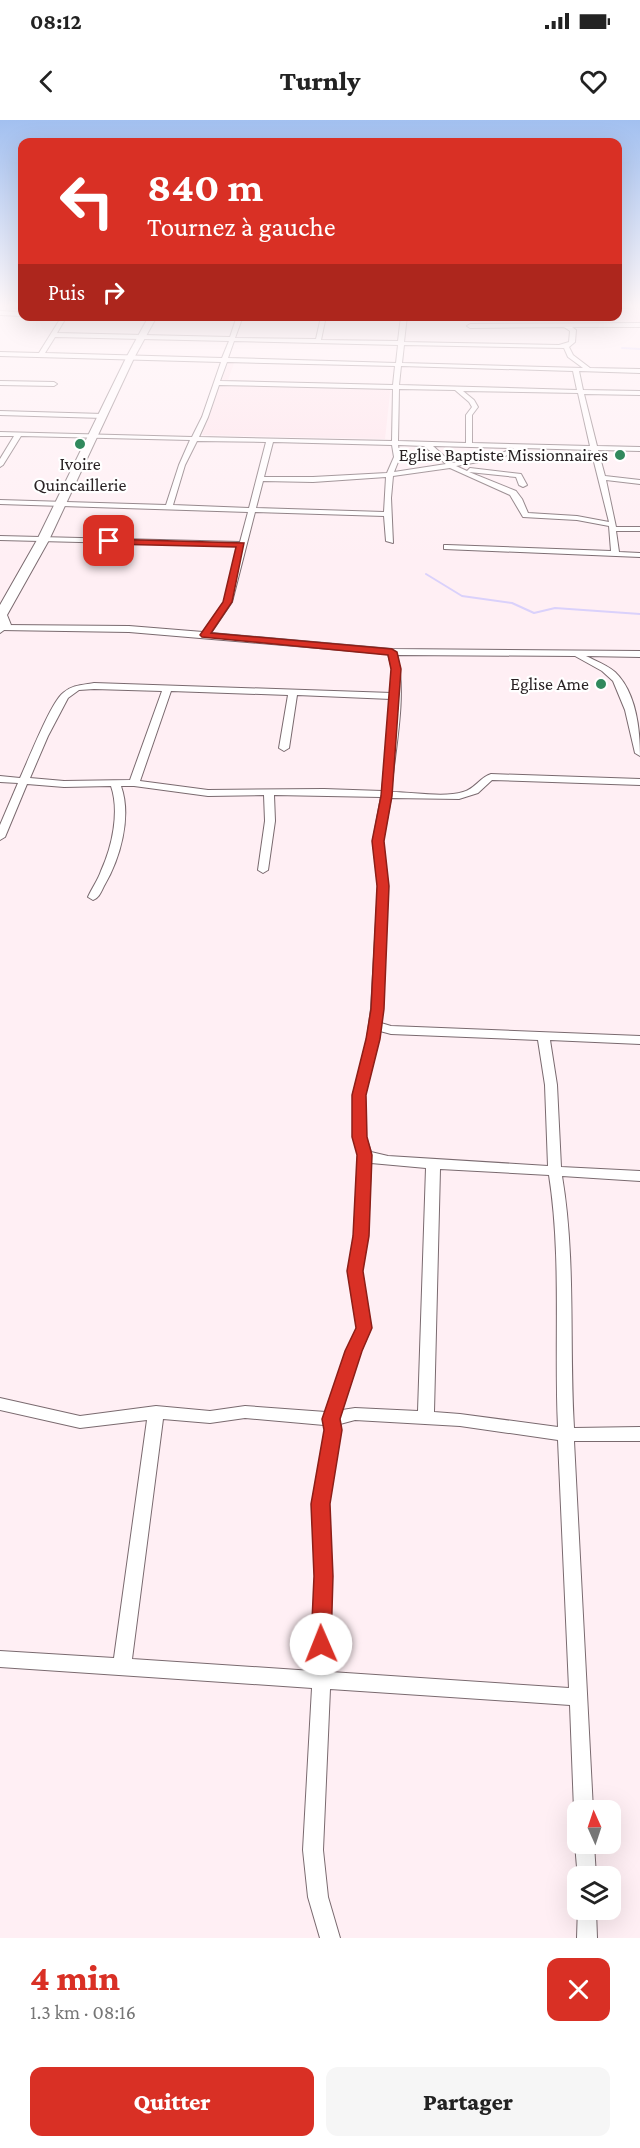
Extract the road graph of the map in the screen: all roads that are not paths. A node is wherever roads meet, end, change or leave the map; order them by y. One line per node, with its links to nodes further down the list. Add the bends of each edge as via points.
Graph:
1 (114, 392): 9 (street)
2 (214, 392): 13 (street)
3 (396, 392): 15 (street)
4 (460, 392): 17 (street, via 474,404 468,418)
5 (576, 392): 6 (street)
6 (581, 392): 7 (street); 19 (street)
7 (640, 393)
8 (0, 413): 9 (street)
9 (103, 416): 12 (street)
10 (0, 434): 11 (street)
11 (19, 434): 12 (street); 21 (street)
12 (93, 436): 13 (street); 29 (street)
13 (194, 438): 14 (street); 30 (street)
14 (270, 440): 15 (street); 25 (street)
15 (396, 442): 16 (street); 23 (street, via 397,457)
16 (425, 444): 17 (street); 22 (street)
17 (469, 445): 18 (street)
18 (521, 446): 19 (street); 22 (street, via 503,455)
19 (595, 447): 20 (street); 24 (street)
20 (640, 449)
21 (0, 465)
22 (452, 467): 23 (street); 27 (street, via 519,474); 33 (street, via 510,490 521,500 526,515 577,518)
23 (389, 474): 25 (street, via 320,480); 32 (street)
24 (602, 478): 26 (street); 33 (street)
25 (260, 479): 31 (street)
26 (640, 482)
27 (523, 485)
28 (0, 502): 29 (street)
29 (61, 503): 30 (street); 36 (street)
30 (169, 506): 31 (street)
31 (252, 508): 32 (street); 38 (street)
32 (388, 514): 37 (street)
33 (613, 527): 34 (street); 40 (street)
34 (640, 529)
35 (0, 538): 36 (street)
36 (43, 540): 38 (street); 42 (street)
37 (390, 541)
38 (241, 544): 43 (street, via 228,602)
39 (447, 547): 40 (street)
40 (615, 554): 41 (street)
41 (640, 555)
42 (1, 622): 43 (street)
43 (205, 635): 44 (street)
44 (392, 652): 45 (street); 49 (street)
45 (575, 654): 46 (street); 51 (street, via 616,678)
46 (640, 654)
47 (167, 690): 48 (street); 53 (street, via 94,686 69,692 47,728); 56 (street)
48 (293, 693): 49 (street); 50 (street)
49 (396, 696): 58 (street)
50 (284, 748)
51 (640, 753)
52 (0, 779): 53 (street)
53 (25, 781): 55 (street); 59 (street)
54 (640, 782): 58 (street, via 491,777 468,795)
55 (115, 783): 56 (street); 61 (street, via 119,791 116,836 107,871)
56 (134, 783): 57 (street, via 208,793)
57 (269, 793): 58 (street); 60 (street, via 270,821)
58 (386, 796): 62 (street, via 378,841 383,886)
59 (0, 837)
60 (263, 870)
61 (93, 897)
62 (374, 1025): 63 (street, via 391,1030); 65 (street, via 359,1095 360,1137)
63 (543, 1035): 64 (street); 67 (street)
64 (640, 1040)
65 (365, 1155): 66 (street); 72 (street, via 355,1271 364,1328)
66 (433, 1164): 67 (street); 71 (street)
67 (555, 1172): 68 (street); 74 (street, via 560,1203)
68 (640, 1176)
69 (0, 1404): 70 (street, via 80,1422)
70 (156, 1412): 72 (street); 76 (street)
71 (426, 1418): 72 (street, via 355,1414); 74 (street)
72 (331, 1419): 77 (street, via 333,1430 320,1504)
73 (640, 1434): 74 (street)
74 (567, 1435): 78 (street)
75 (0, 1659): 76 (street)
76 (122, 1667): 77 (street)
77 (322, 1681): 78 (street); 81 (street, via 314,1850 318,1897)
78 (579, 1697): 79 (street)
79 (584, 1800)
80 (586, 1920): 82 (street)
81 (330, 1938)
82 (587, 1938)

